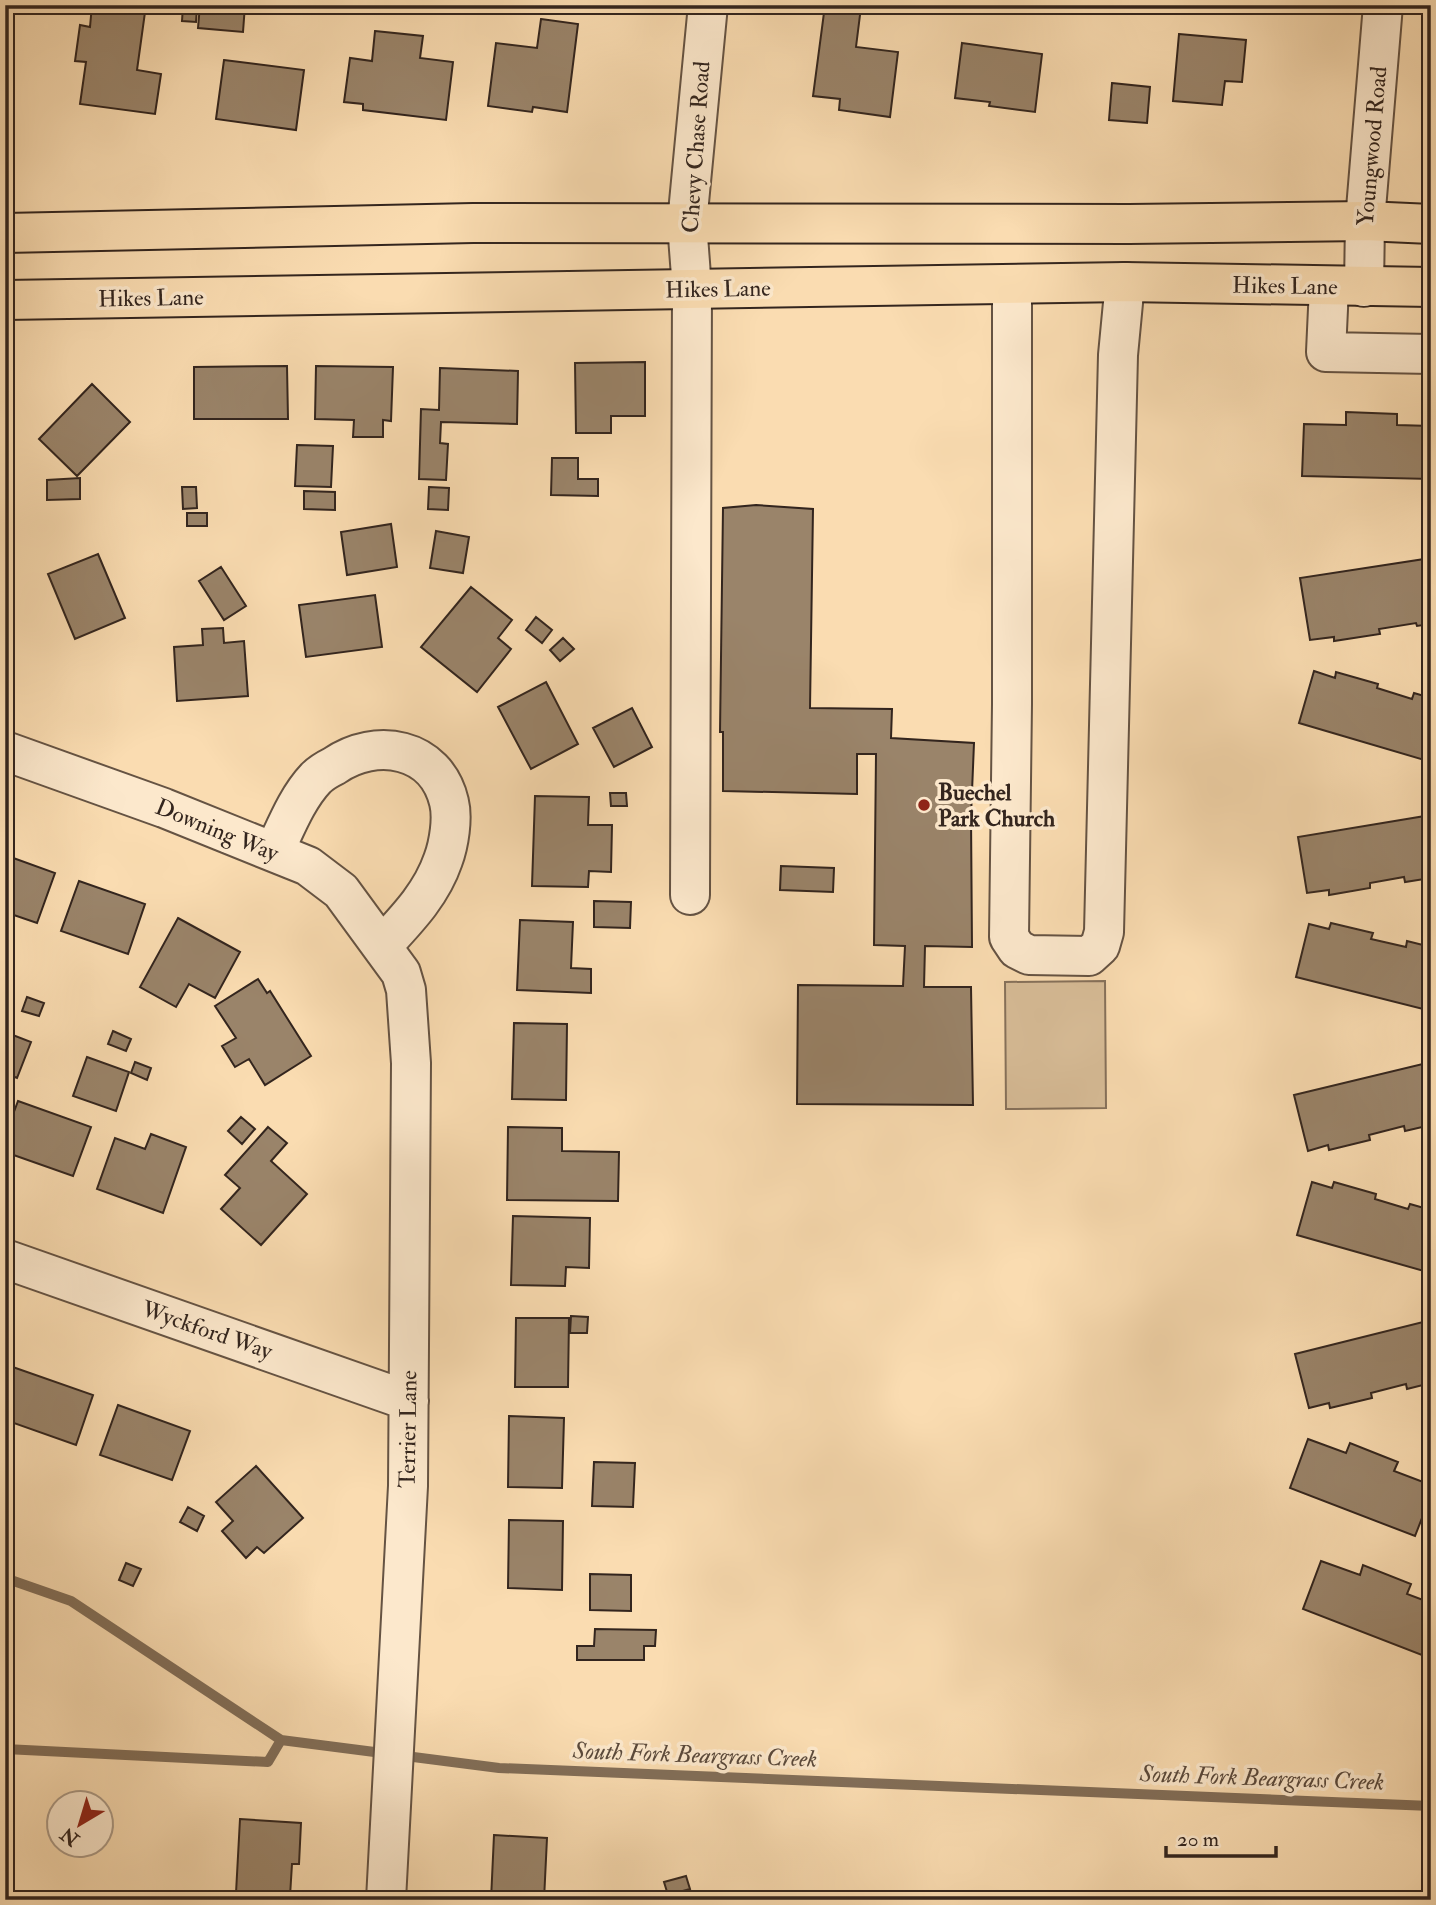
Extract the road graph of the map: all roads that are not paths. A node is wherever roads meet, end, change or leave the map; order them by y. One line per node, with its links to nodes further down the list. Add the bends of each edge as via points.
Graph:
1 (708, 5): 4 (street, Chevy Chase Road)
2 (1383, 5): 3 (street, Youngwood Road)
3 (1364, 221): 4 (main road); 5 (main road); 9 (street, Youngwood Road)
4 (687, 223): 6 (main road); 11 (street, Chevy Chase Road)
5 (1431, 224)
6 (5, 233)
7 (1125, 282): 8 (main road, Hikes Lane); 8 (street, via 1118,355 1104,932 1100,946 1089,956 1029,955 1017,950 1009,937); 9 (main road, Hikes Lane)
8 (1012, 285): 11 (main road, Hikes Lane)
9 (1347, 287): 10 (main road, Hikes Lane); 13 (street, Youngwood Road, via 1326,352)
10 (1431, 288)
11 (691, 289): 12 (main road, Hikes Lane); 16 (street, Chevy Chase Road)
12 (5, 300)
13 (1431, 354)
14 (5, 751): 15 (street, Downing Way)
15 (274, 852): 17 (street, Downing Way, via 308,866 341,891); 17 (street, via 317,777 348,756 370,749 400,751 434,773 449,803 444,858 434,884)
16 (690, 895)
17 (387, 953): 19 (street, Terrier Lane, via 401,973 405,990 411,1063)
18 (5, 1259): 19 (street, Wyckford Way)
19 (409, 1401): 20 (street, Terrier Lane)
20 (386, 1900)

